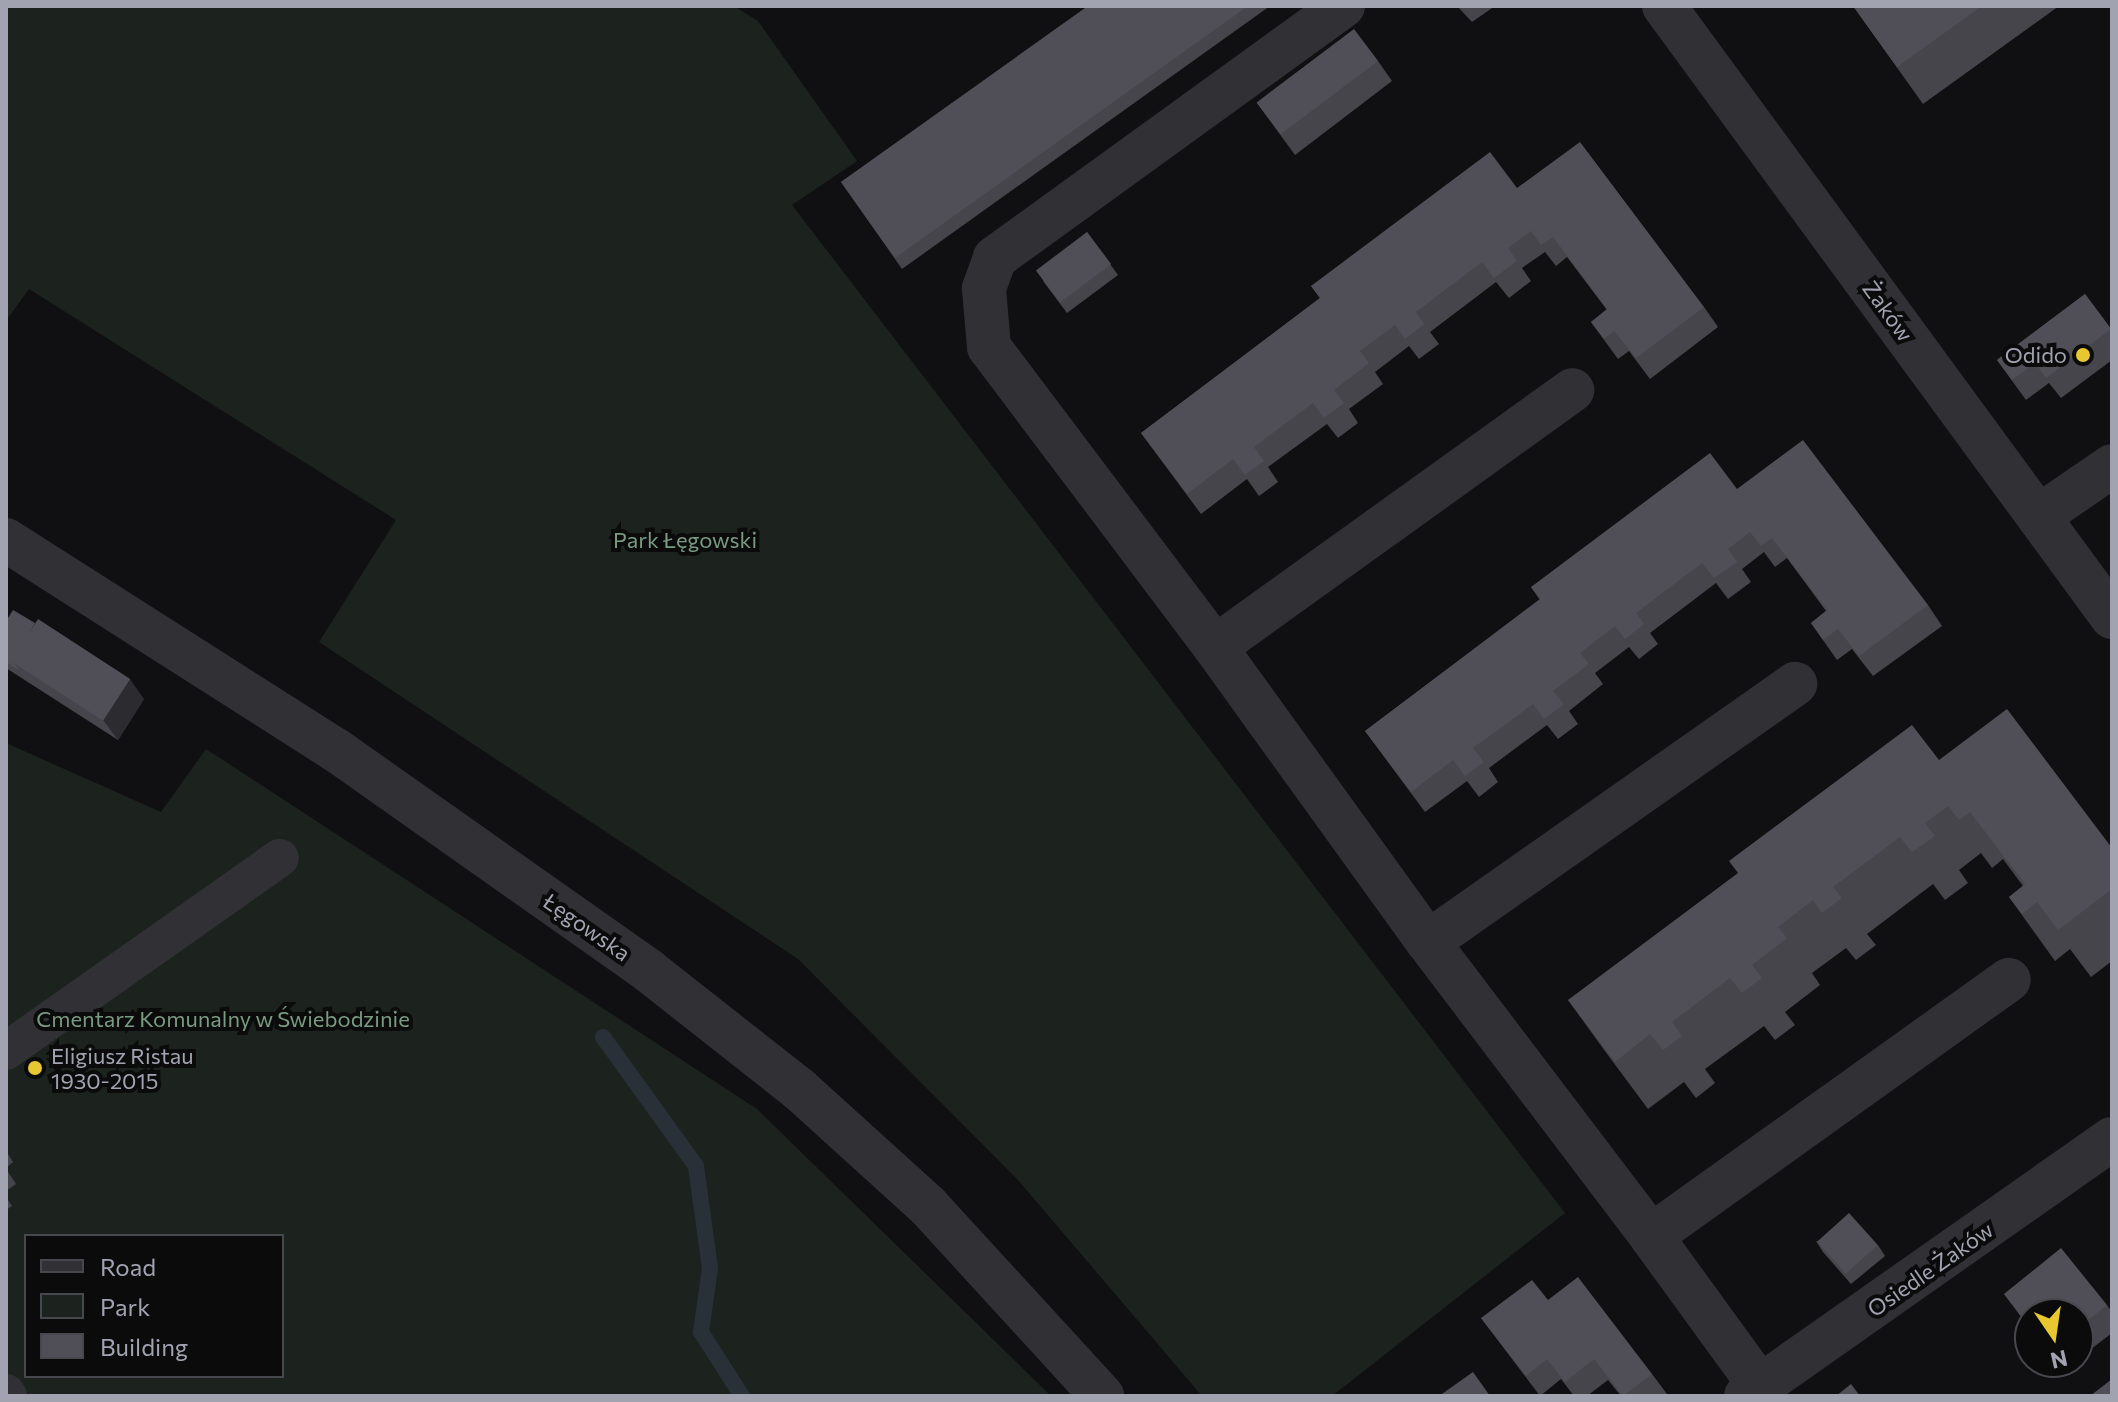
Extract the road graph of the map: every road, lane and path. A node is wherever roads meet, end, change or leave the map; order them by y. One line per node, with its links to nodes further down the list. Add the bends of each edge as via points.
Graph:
1 (1343, 6): 8 (street, via 995,258 984,289 989,347)
2 (1664, 6): 5 (street, Żaków)
3 (1572, 390): 8 (street)
4 (2112, 466): 5 (street)
5 (2039, 516): 7 (street, Żaków)
6 (6, 540): 17 (street, Łęgowska, via 362,768 649,971 799,1089 928,1206)
7 (2112, 617)
8 (1215, 647): 11 (street)
9 (1795, 684): 11 (street)
10 (280, 858): 13 (street)
11 (1428, 942): 15 (street)
12 (2009, 980): 15 (street)
13 (6, 1051)
14 (2112, 1139): 16 (street, Osiedle Żaków)
15 (1651, 1236): 16 (street)
16 (1753, 1391)
17 (1102, 1396)

